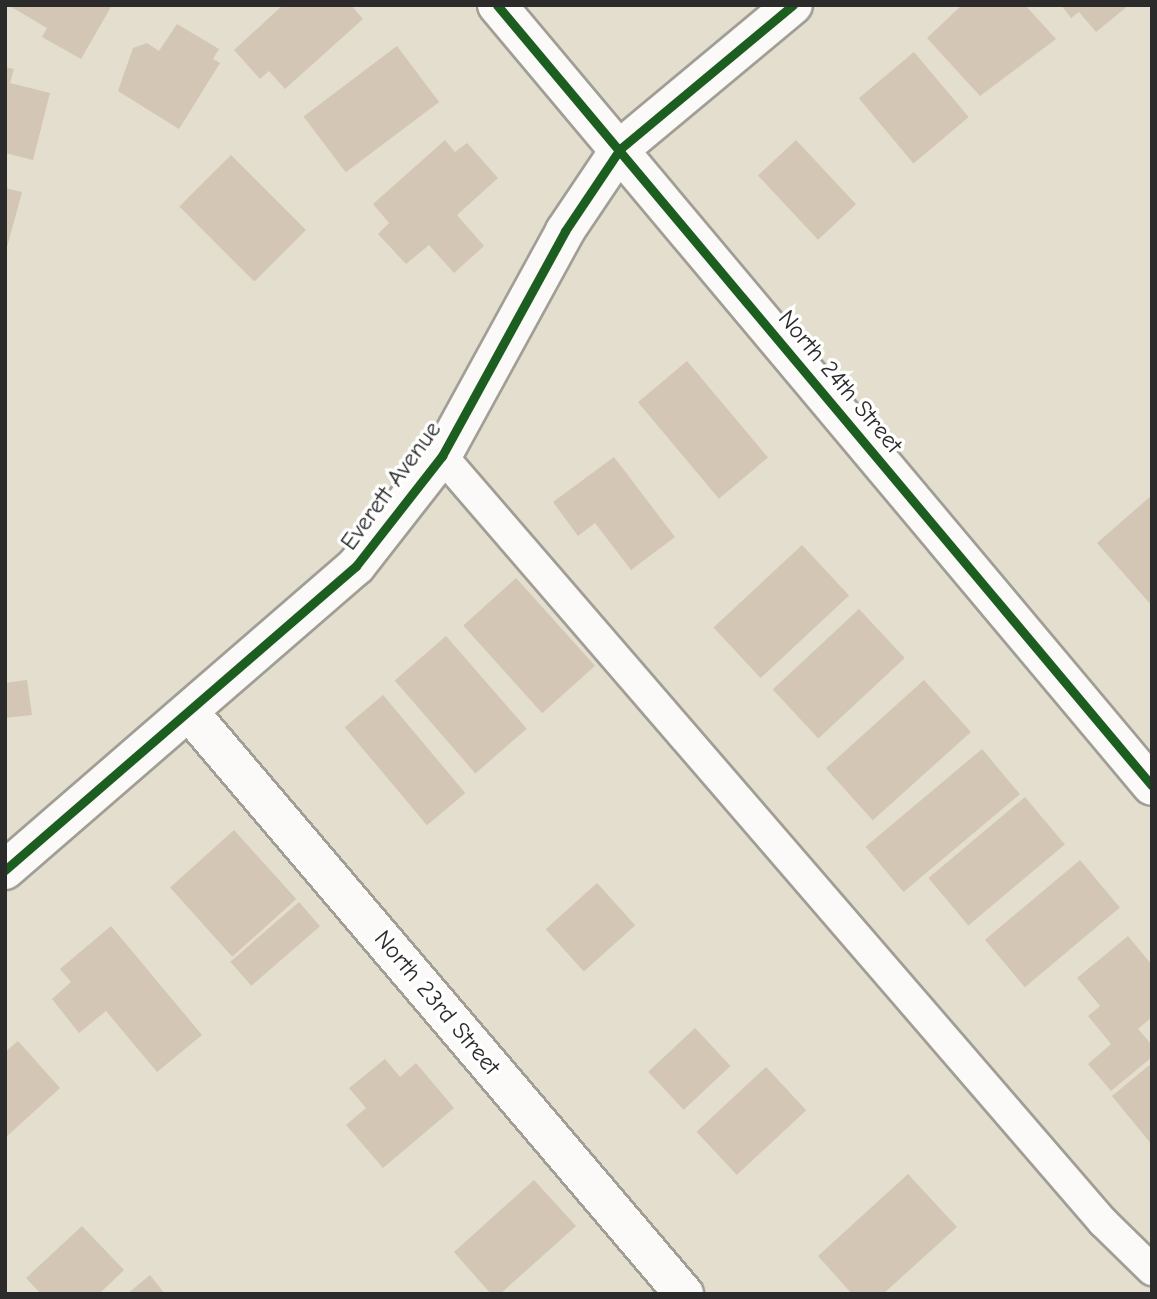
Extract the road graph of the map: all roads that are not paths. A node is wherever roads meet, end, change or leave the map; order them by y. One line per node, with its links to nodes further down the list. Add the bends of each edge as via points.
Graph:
1 (497, 5): 3 (street, North 24th Street)
2 (793, 5): 3 (street, Everett Avenue)
3 (620, 149): 4 (street, Everett Avenue, via 565,231); 6 (street, North 24th Street)
4 (442, 456): 5 (street, Everett Avenue, via 356,566); 8 (lane, via 1103,1222)
5 (190, 713): 7 (street, Everett Avenue); 9 (street, North 23rd Street)
6 (1152, 786)
7 (5, 870)
8 (1152, 1270)
9 (684, 1294)

